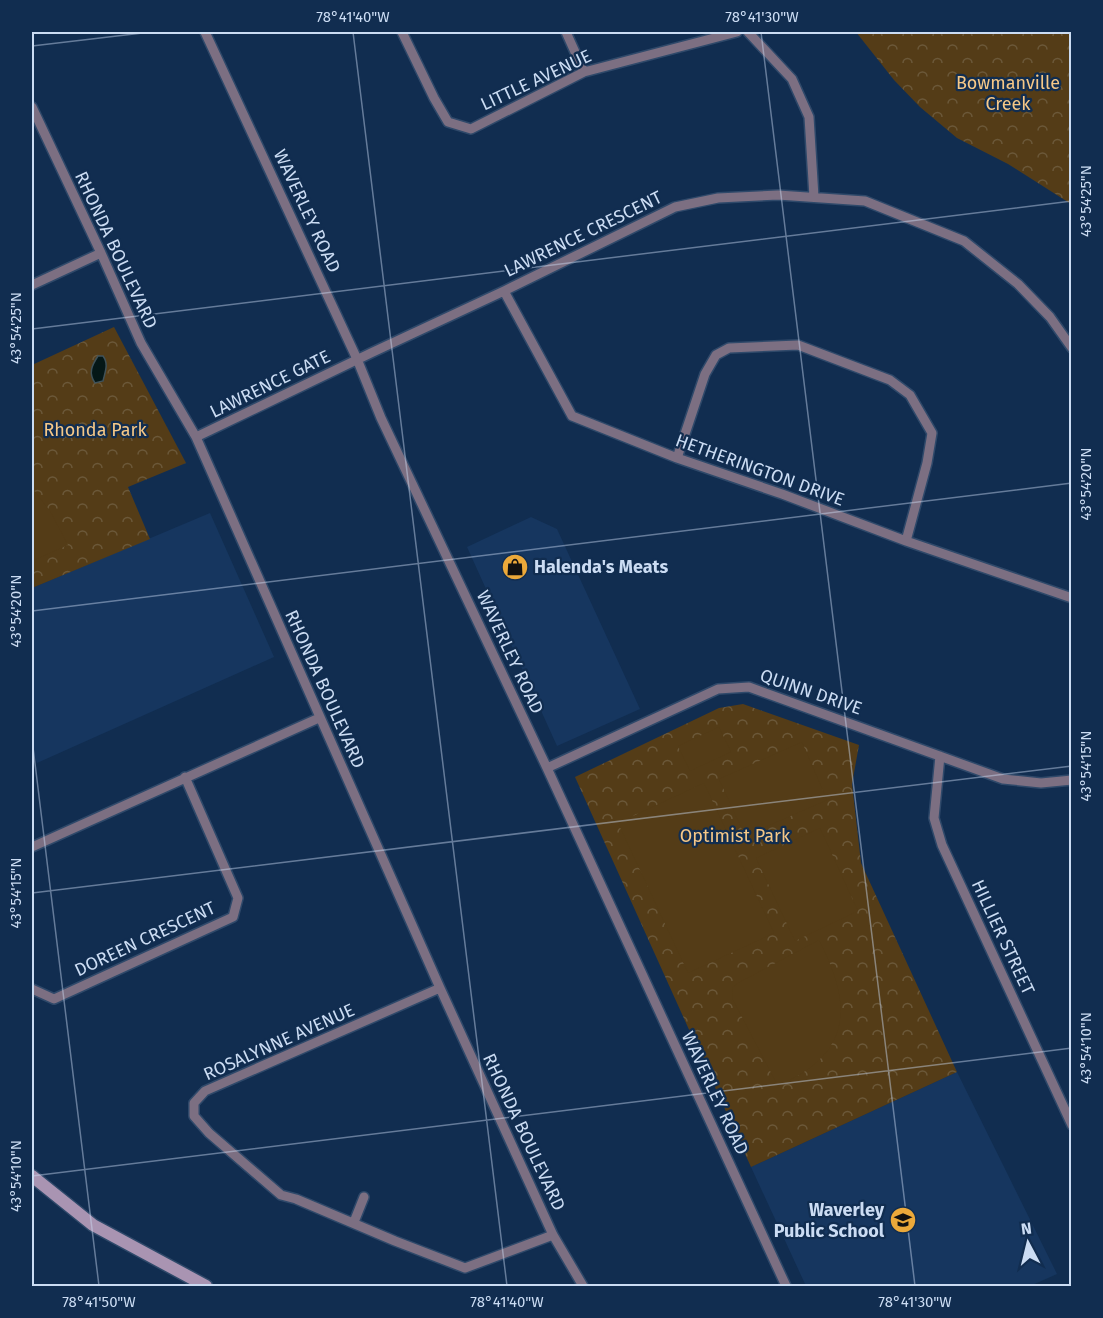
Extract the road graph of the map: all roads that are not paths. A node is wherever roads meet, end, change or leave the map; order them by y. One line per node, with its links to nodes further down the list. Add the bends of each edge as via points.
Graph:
1 (205, 32): 14 (street, WAVERLEY ROAD)
2 (402, 32): 6 (street, LITTLE AVENUE, via 448,122 471,129)
3 (566, 32): 6 (street)
4 (737, 32): 6 (street, LITTLE AVENUE)
5 (748, 32): 9 (street, via 792,79 809,117)
6 (584, 72)
7 (32, 107): 8 (street, RHONDA BOULEVARD)
8 (34, 121): 10 (street, RHONDA BOULEVARD)
9 (814, 197): 12 (street, LAWRENCE CRESCENT, via 718,198 675,207); 13 (street, LAWRENCE CRESCENT, via 865,201 964,241 1018,284 1050,317)
10 (101, 254): 11 (street); 15 (street, RHONDA BOULEVARD, via 141,343)
11 (32, 285)
12 (504, 291): 14 (street, LAWRENCE CRESCENT); 16 (street, HETHERINGTON DRIVE, via 572,416)
13 (1071, 348)
14 (357, 359): 15 (street, LAWRENCE GATE); 21 (street, WAVERLEY ROAD, via 381,418)
15 (196, 437): 19 (street, RHONDA BOULEVARD)
16 (676, 458): 17 (street, HETHERINGTON DRIVE); 17 (street, via 705,374 716,355 729,348 798,345 890,380 910,395 932,433)
17 (906, 541): 18 (street, HETHERINGTON DRIVE)
18 (1071, 598)
19 (319, 718): 22 (street); 25 (street, RHONDA BOULEVARD)
20 (940, 756): 21 (street, QUINN DRIVE, via 764,691 735,687 706,694); 23 (street, QUINN DRIVE, via 1003,779 1041,783); 27 (street, HILLIER STREET, via 934,818 942,845)
21 (547, 768): 34 (street, WAVERLEY ROAD)
22 (184, 777): 24 (street); 26 (street, DOREEN CRESCENT, via 238,898 233,917 54,999)
23 (1071, 780)
24 (32, 847)
25 (440, 988): 30 (street, ROSALYNNE AVENUE, via 205,1092 195,1102 194,1116 209,1133 281,1195); 31 (street, RHONDA BOULEVARD)
26 (32, 990)
27 (1071, 1125)
28 (32, 1176): 32 (main road, via 93,1225)
29 (364, 1197): 30 (street)
30 (354, 1222): 31 (street, ROSALYNNE AVENUE, via 465,1268)
31 (553, 1235): 33 (street, RHONDA BOULEVARD)
32 (206, 1287)
33 (583, 1287)
34 (786, 1287)

